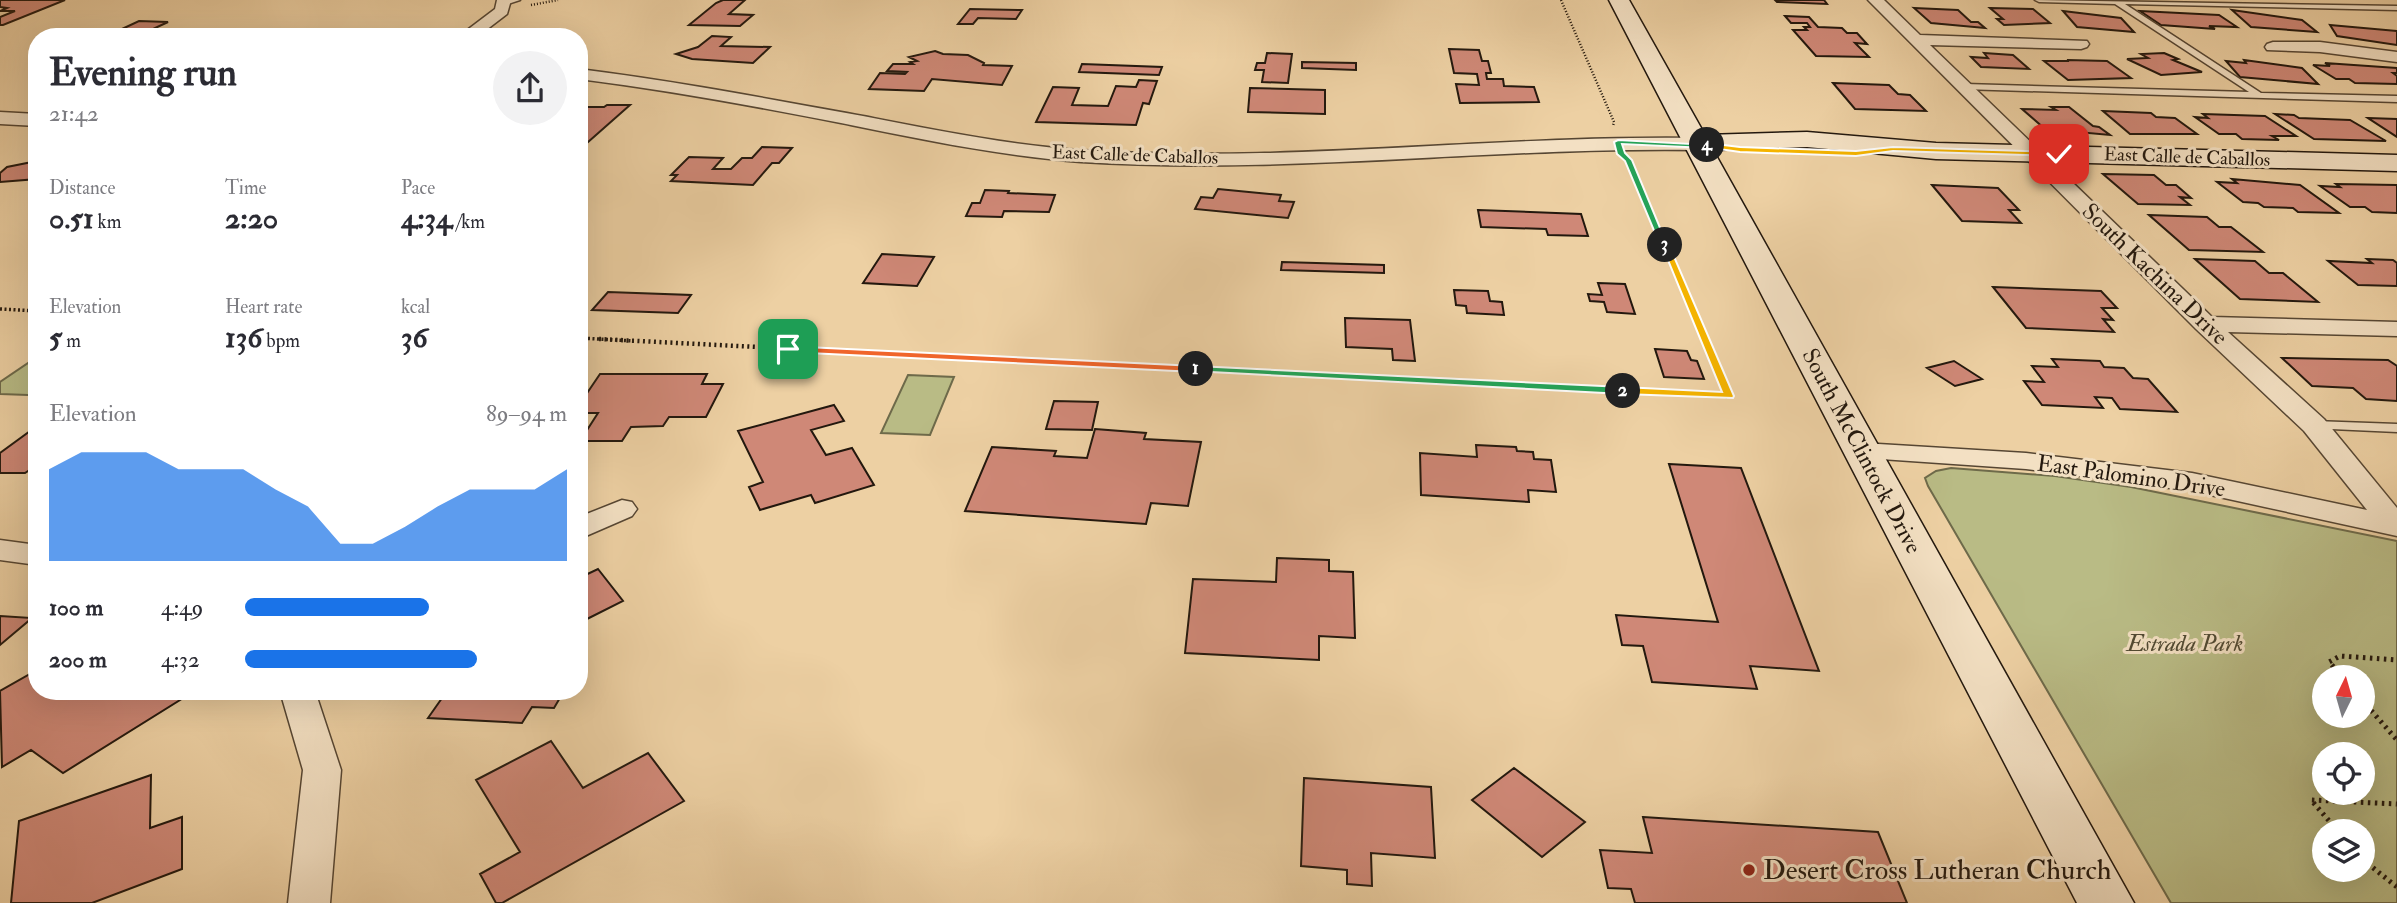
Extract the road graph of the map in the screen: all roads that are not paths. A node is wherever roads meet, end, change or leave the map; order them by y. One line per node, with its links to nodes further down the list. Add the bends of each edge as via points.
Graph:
1 (1619, 0): 18 (main road, South McClintock Drive)
2 (1875, 0): 8 (street, South Kachina Drive)
3 (2039, 0): 5 (lane)
4 (508, 1): 7 (street)
5 (2117, 2): 6 (lane); 14 (lane)
6 (2397, 8)
7 (479, 28)
8 (1917, 40): 9 (street); 13 (street, South Kachina Drive)
9 (2081, 44)
10 (2273, 47): 11 (street, via 2320,47)
11 (2397, 57)
12 (588, 75): 18 (street, East Calle de Caballos, via 738,96 1021,150 1152,160 1306,159 1618,142)
13 (1965, 87): 14 (lane); 19 (street, South Kachina Drive)
14 (2259, 95): 15 (lane)
15 (2397, 99)
16 (0, 118): 17 (street)
17 (28, 120)
18 (1696, 144): 19 (main road, East Calle de Caballos, via 1740,150); 25 (main road, South McClintock Drive)
19 (2032, 153): 20 (main road, East Calle de Caballos); 21 (street, South Kachina Drive)
20 (2397, 163)
21 (2205, 324): 22 (street); 23 (street, South Kachina Drive)
22 (2397, 329)
23 (2314, 425): 24 (lane); 28 (street, South Kachina Drive)
24 (2397, 428)
25 (1862, 451): 28 (street, East Palomino Drive, via 2026,461 2192,482); 33 (main road, South McClintock Drive)
26 (622, 509): 27 (street)
27 (588, 525)
28 (2396, 526)
29 (0, 550): 30 (street)
30 (28, 554)
31 (300, 700): 32 (street, via 322,770)
32 (309, 903)
33 (2106, 903)

